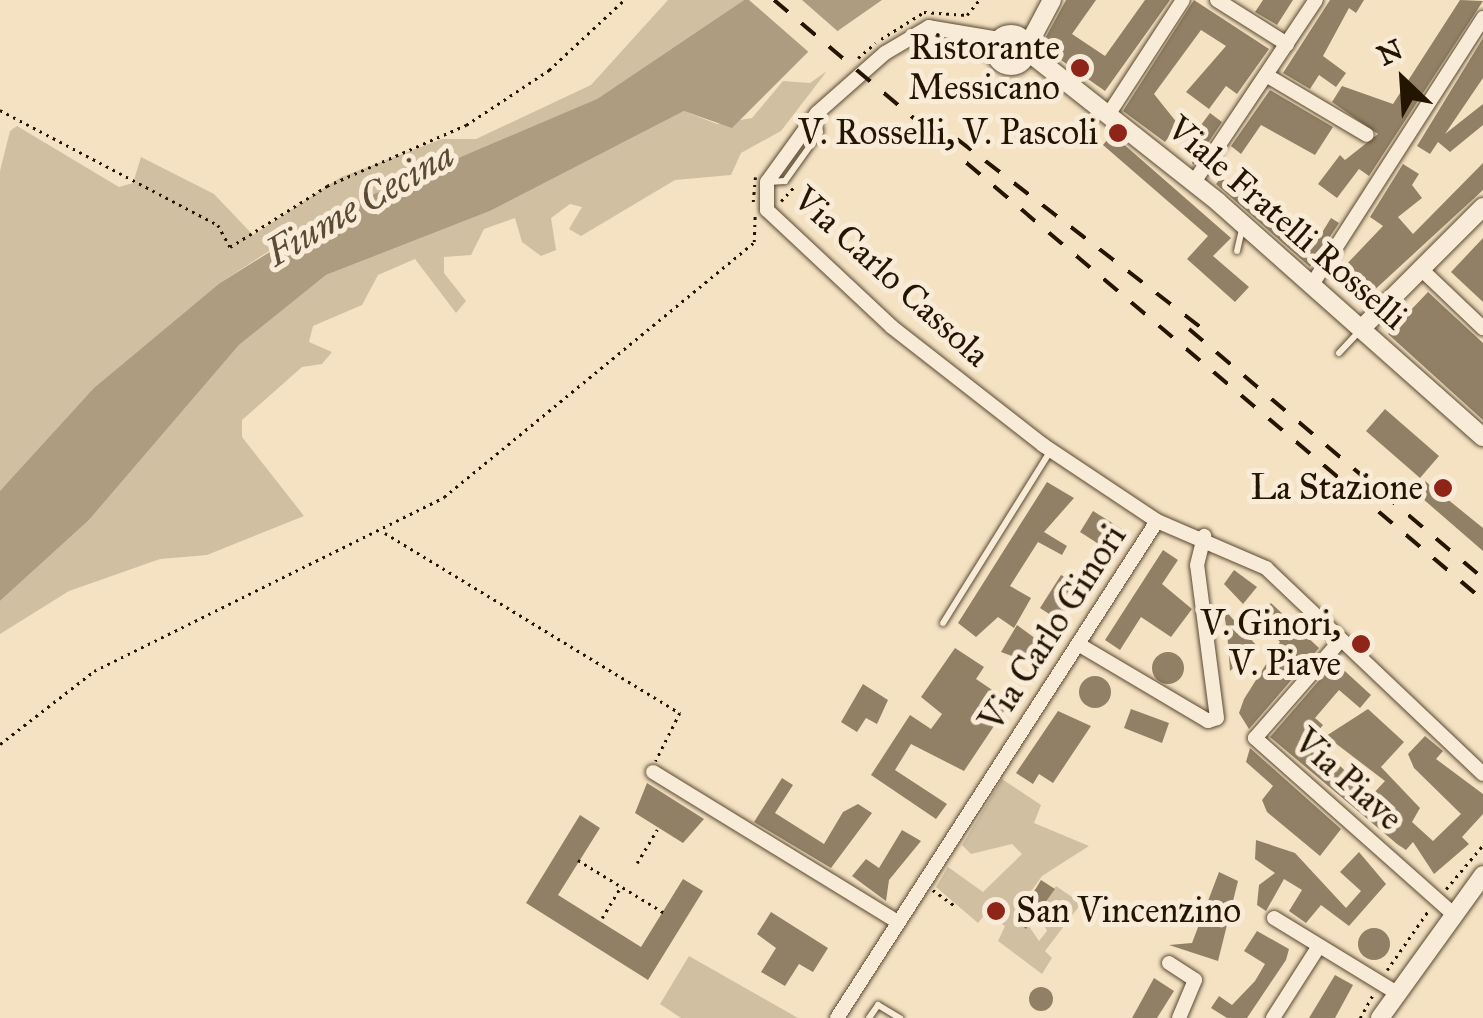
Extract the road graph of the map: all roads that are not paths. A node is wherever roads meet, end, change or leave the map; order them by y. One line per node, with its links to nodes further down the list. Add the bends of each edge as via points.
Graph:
1 (1052, 0): 9 (street)
2 (1183, 0): 12 (street)
3 (1216, 0): 8 (street)
4 (1316, 0): 8 (street)
5 (1483, 18): 19 (street)
6 (958, 32): 7 (street, Via Carlo Cassola); 10 (street); 24 (street, Via Carlo Cassola, via 929,26 817,113 764,176 764,204 776,223)
7 (998, 39): 9 (street); 10 (street)
8 (1287, 44): 11 (street)
9 (1025, 45): 10 (street); 12 (street, Viale Fratelli Rosselli, via 1042,67)
10 (997, 59)
11 (1266, 75): 13 (street); 14 (street)
12 (1108, 115): 14 (street, Viale Fratelli Rosselli)
13 (1367, 135)
14 (1194, 182): 16 (street, Viale Fratelli Rosselli)
15 (1483, 207): 18 (street)
16 (1244, 224): 17 (lane); 19 (street, Viale Fratelli Rosselli)
17 (1237, 251)
18 (1421, 269): 20 (street); 21 (street)
19 (1313, 283): 20 (street, Viale Fratelli Rosselli)
20 (1362, 328): 22 (lane); 23 (street, Viale Fratelli Rosselli)
21 (1483, 328)
22 (1339, 353)
23 (1483, 437)
24 (1051, 451): 25 (street, Via Carlo Cassola); 27 (lane)
25 (1156, 521): 26 (street, Via Carlo Ginori); 29 (street, Via Carlo Ginori)
26 (1204, 536): 28 (street, Via Carlo Ginori, via 1266,568); 29 (street, via 1197,565 1217,718 1208,721)
27 (943, 623)
28 (1340, 641): 31 (street, Via Carlo Ginori); 33 (street, Via Piave, via 1255,738)
29 (1078, 644): 35 (street, Via Carlo Ginori)
30 (653, 772): 35 (street)
31 (1483, 774)
32 (1483, 875): 33 (street)
33 (1452, 913): 38 (street)
34 (1274, 918): 36 (street)
35 (898, 922): 39 (street, Via Carlo Ginori)
36 (1319, 946): 38 (street); 43 (street)
37 (1169, 964): 42 (street, via 1195,980)
38 (1388, 988): 44 (street)
39 (837, 1018)
40 (869, 1018): 41 (lane, via 878,1005)
41 (900, 1018)
42 (1178, 1018)
43 (1273, 1018)
44 (1380, 1018)

